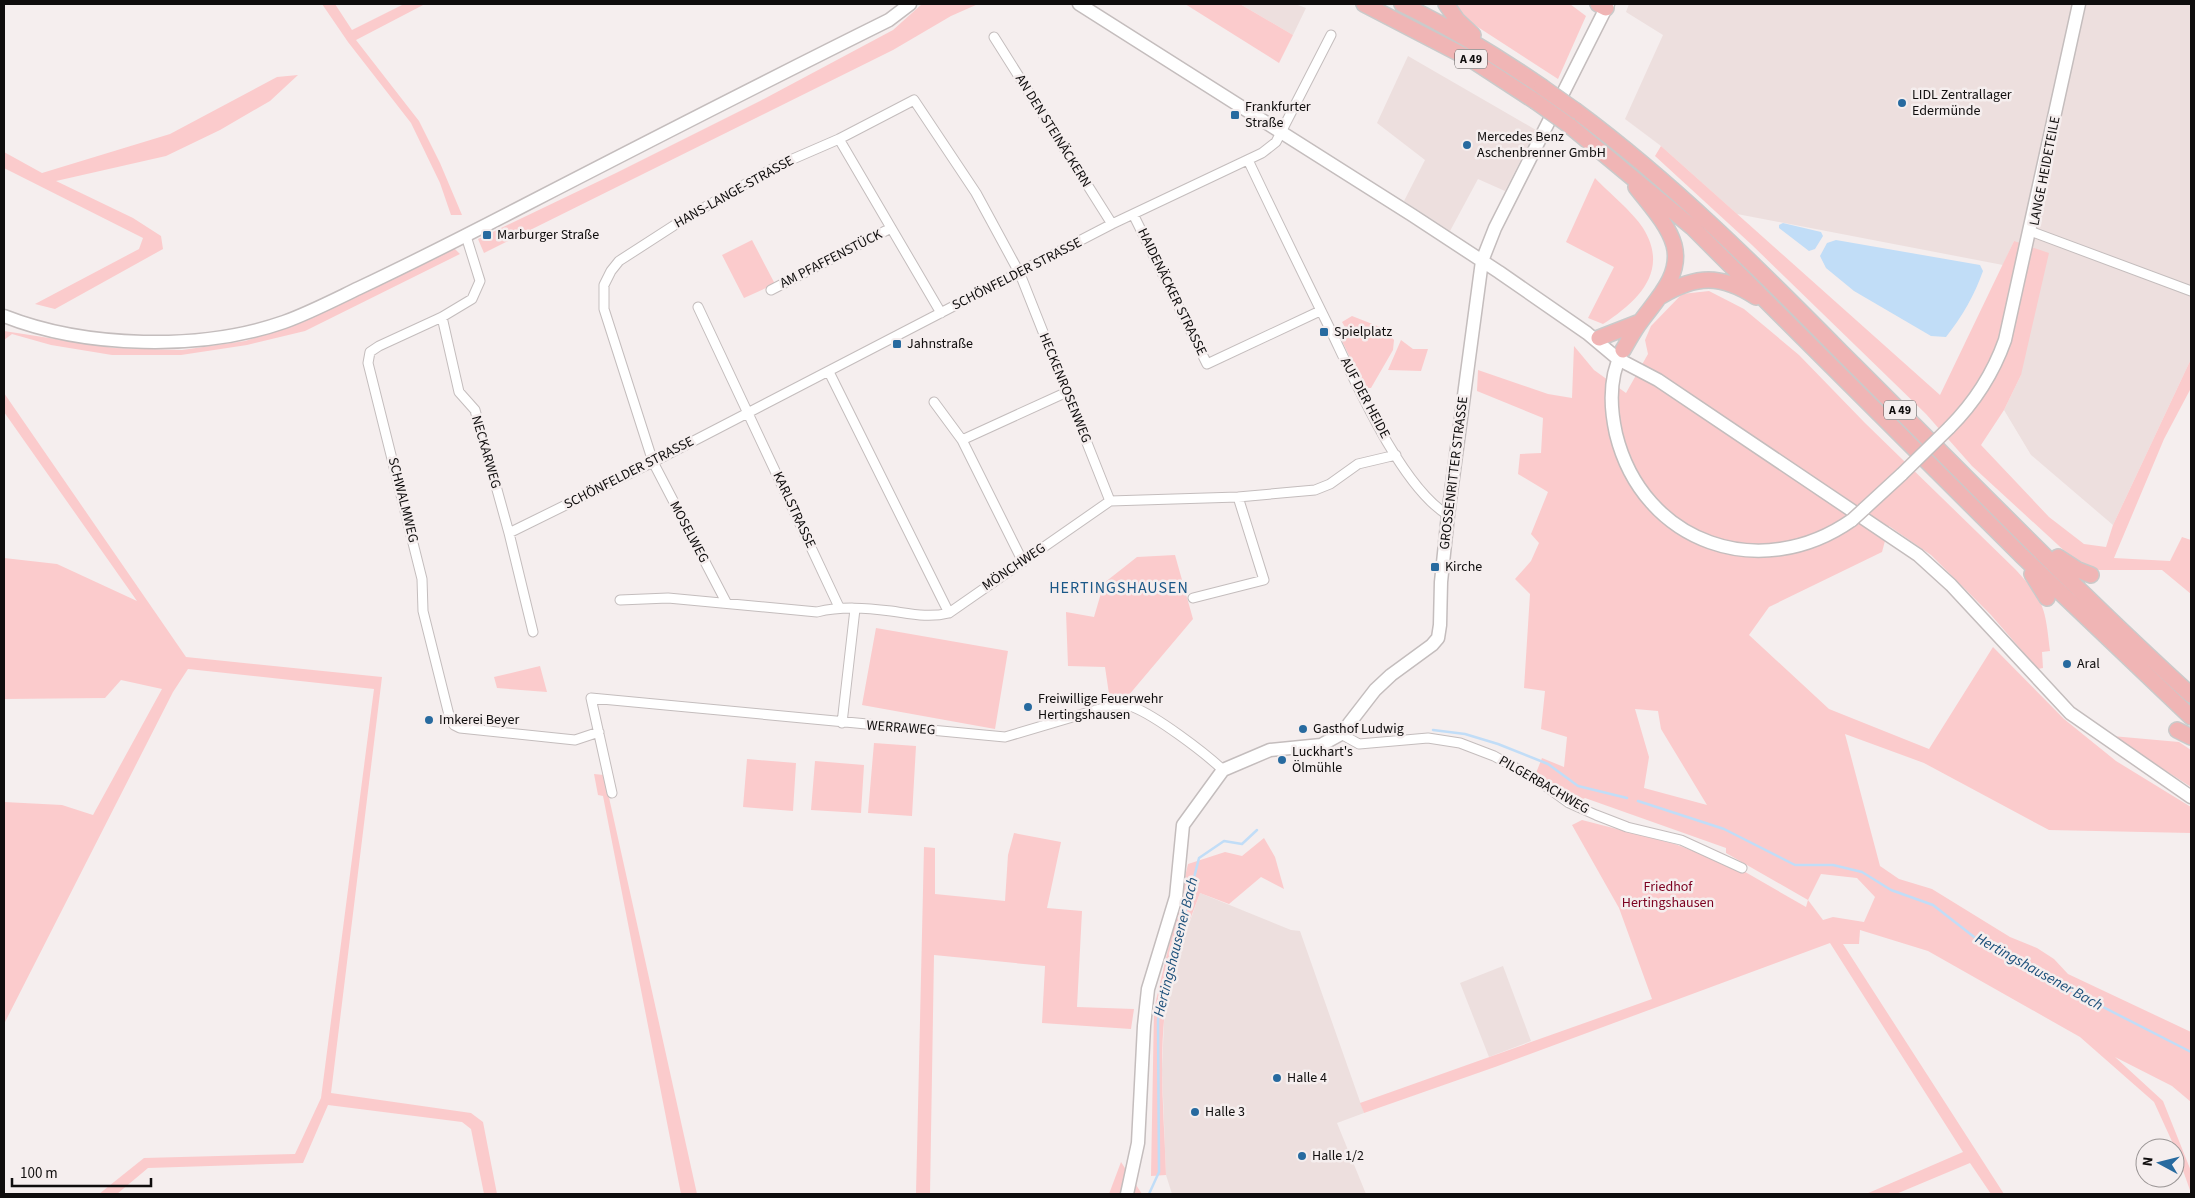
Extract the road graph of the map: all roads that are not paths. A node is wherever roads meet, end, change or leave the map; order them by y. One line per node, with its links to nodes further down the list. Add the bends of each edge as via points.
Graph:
1 (910, 4): 19 (street, via 889,20)
2 (1079, 4): 11 (street)
3 (1364, 4): 14 (highway, A 49, bridge, via 1472,60 1535,101)
4 (1402, 4): 10 (highway, A 49)
5 (1446, 4): 10 (highway, via 1457,20)
6 (2079, 4): 18 (street, LANGE HEIDETEILE)
7 (1604, 5): 20 (street, GROSSENRITTER STRASSE)
8 (1331, 35): 11 (street, SCHÖNFELDER STRASSE)
9 (994, 37): 16 (street, AN DEN STEINÄCKERN)
10 (1497, 56): 43 (highway, A 49, bridge, via 1608,135 1702,216)
11 (1281, 133): 13 (street, SCHÖNFELDER STRASSE, via 1276,142); 20 (street)
12 (839, 139): 17 (street, AM PFAFFENSTÜCK); 21 (street, HANS-LANGE-STRASSE, via 914,100 976,193); 40 (street, HANS-LANGE-STRASSE, via 779,165 684,219 619,261 611,271 604,285 604,309)
13 (1248, 160): 15 (street, SCHÖNFELDER STRASSE); 26 (street, AUF DER HEIDE)
14 (1617, 162): 24 (highway, via 1664,226 1674,246 1673,270); 27 (highway, A 49, via 1692,227)
15 (1134, 216): 16 (street, SCHÖNFELDER STRASSE); 26 (street, HAIDENÄCKER STRASSE, via 1207,364)
16 (1112, 224): 21 (street, SCHÖNFELDER STRASSE)
17 (891, 228): 22 (street, AM PFAFFENSTÜCK); 28 (street, AM PFAFFENSTÜCK)
18 (2030, 230): 23 (street, LANGE HEIDETEILE); 33 (street, bridge, via 2009,326 2000,354 1980,393 1949,428 1852,520 1807,544 1768,551 1718,545 1698,538 1674,523 1645,496 1630,473 1621,450 1612,405 1612,385)
19 (466, 236): 29 (street, via 284,322 213,338 151,342 88,338); 30 (street, via 480,281 472,299)
20 (1482, 261): 32 (street); 44 (street, GROSSENRITTER STRASSE)
21 (1020, 274): 28 (street, SCHÖNFELDER STRASSE); 35 (street, HECKENROSENWEG)
22 (771, 290)
23 (2191, 291)
24 (1661, 296): 27 (highway, via 1685,283 1711,280 1749,292); 31 (highway)
25 (698, 307): 37 (street)
26 (1320, 311): 39 (street, AUF DER HEIDE)
27 (1778, 311): 46 (highway, A 49)
28 (941, 313): 34 (street, SCHÖNFELDER STRASSE)
29 (4, 316)
30 (442, 317): 45 (street, NECKARWEG, via 459,392 475,410); 61 (street, SCHWALMWEG, via 379,346 370,352 368,364 422,579 423,610 450,719 454,725 575,740)
31 (1640, 322): 32 (highway); 33 (highway)
32 (1593, 335): 33 (street)
33 (1620, 354): 66 (street, via 1918,555 1951,585 2070,713)
34 (829, 372): 37 (street, SCHÖNFELDER STRASSE); 55 (street)
35 (1067, 392): 38 (street); 42 (street, HECKENROSENWEG)
36 (934, 402): 38 (street)
37 (749, 412): 40 (street, SCHÖNFELDER STRASSE); 53 (street, KARLSTRASSE)
38 (962, 440): 47 (street)
39 (1396, 455): 41 (street, via 1358,464 1330,484 1315,490); 44 (street, AUF DER HEIDE, via 1426,497)
40 (653, 462): 45 (street, SCHÖNFELDER STRASSE); 52 (street, MOSELWEG)
41 (1238, 496): 42 (street); 49 (street, via 1264,580)
42 (1110, 501): 47 (street, MÖNCHWEG)
43 (1997, 508): 48 (highway, via 2069,565); 57 (highway, A 49)
44 (1448, 515): 62 (street, GROSSENRITTER STRASSE, via 1438,638 1375,690)
45 (509, 533): 56 (street, NECKARWEG)
46 (2021, 555): 50 (highway); 58 (highway, A 49)
47 (1023, 562): 55 (street, MÖNCHWEG)
48 (2091, 575)
49 (1193, 598)
50 (2047, 598)
51 (620, 600): 52 (street, MÖNCHWEG, via 668,598)
52 (726, 602): 53 (street, MÖNCHWEG, via 817,612)
53 (839, 607): 54 (street, MÖNCHWEG)
54 (855, 609): 55 (street, MÖNCHWEG, via 933,617); 59 (street)
55 (949, 613)
56 (533, 632)
57 (2191, 695)
58 (2191, 717)
59 (842, 722): 61 (street, WERRAWEG, via 591,698); 64 (street, WERRAWEG, via 1005,738 1104,707 1132,706)
60 (2177, 730): 63 (highway)
61 (599, 732): 65 (street, WERRAWEG)
62 (1341, 734): 64 (street, GROSSENRITTER STRASSE, via 1321,746 1270,750); 67 (street, PILGERBACHWEG, via 1359,744 1428,738 1460,743 1494,756 1536,779 1569,803 1596,815 1627,827 1681,840)
63 (2191, 737)
64 (1223, 770): 68 (street, via 1183,825 1176,897 1148,989 1134,1168)
65 (612, 793)
66 (2191, 796)
67 (1742, 868)
68 (1127, 1194)

